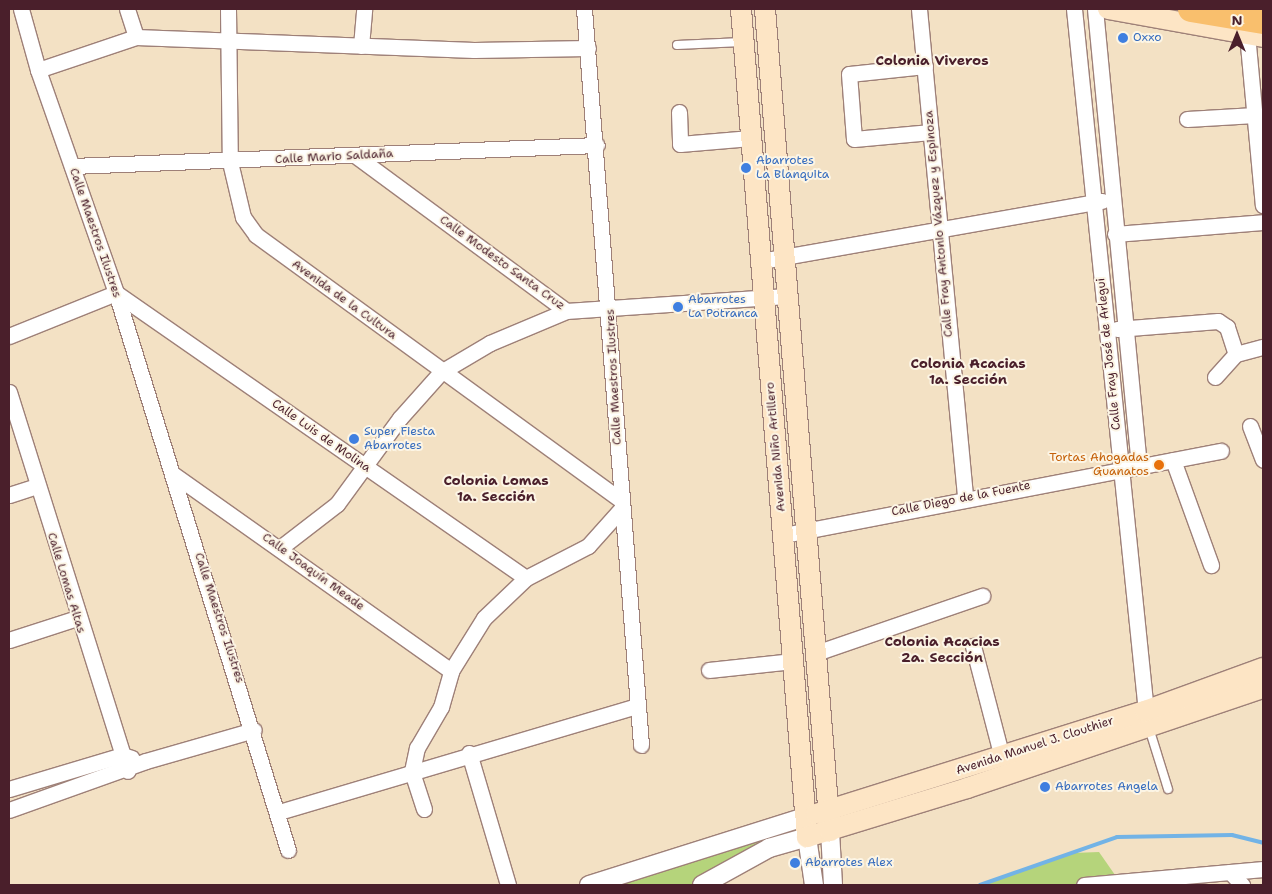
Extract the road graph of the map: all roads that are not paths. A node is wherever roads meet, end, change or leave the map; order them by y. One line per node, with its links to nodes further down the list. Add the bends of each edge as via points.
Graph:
1 (21, 9): 21 (street, Calle Maestros Ilustres)
2 (127, 9): 14 (street)
3 (228, 9): 15 (street, Avenida de la Cultura)
4 (364, 9): 18 (street)
5 (584, 9): 19 (street, Calle Maestros Ilustres)
6 (741, 9): 16 (main road, Avenida Niño Artillero)
7 (765, 9): 38 (main road, Avenida Niño Artillero)
8 (919, 9): 20 (street, Calle Fray Antonio Vázquez y Espinoza)
9 (1074, 9): 33 (street, Calle Fray José de Arlegui)
10 (1095, 9): 32 (street, Calle Fray José de Arlegui)
11 (1108, 9): 13 (main road)
12 (1191, 9): 13 (highway)
13 (1258, 31): 23 (street)
14 (136, 37): 15 (street); 21 (street)
15 (225, 38): 18 (street); 30 (street, Avenida de la Cultura)
16 (742, 42): 17 (lane); 26 (main road, Avenida Niño Artillero)
17 (677, 45)
18 (361, 46): 19 (street)
19 (588, 48): 27 (street, Calle Maestros Ilustres)
20 (925, 66): 25 (street, Calle Fray Antonio Vázquez y Espinoza); 25 (street, via 848,74 854,139)
21 (38, 70): 31 (street, Calle Maestros Ilustres)
22 (679, 112): 26 (street, via 680,144)
23 (1255, 115): 24 (street); 29 (street)
24 (1187, 119)
25 (932, 132): 36 (street, Calle Fray Antonio Vázquez y Espinoza)
26 (751, 138): 39 (main road, Avenida Niño Artillero)
27 (596, 145): 28 (street, Calle Mario Saldaña); 43 (street, Calle Maestros Ilustres)
28 (356, 156): 30 (street, Calle Mario Saldaña); 44 (street, Calle Modesto Santa Cruz)
29 (1261, 160): 34 (street)
30 (230, 162): 31 (street, Calle Mario Saldaña); 50 (street, Avenida de la Cultura, via 243,217 256,235)
31 (72, 166): 40 (street, Calle Maestros Ilustres)
32 (1112, 200): 33 (street); 37 (street, Calle Fray José de Arlegui)
33 (1093, 203): 36 (street); 46 (street, Calle Fray José de Arlegui)
34 (1263, 205)
35 (1263, 222): 37 (street)
36 (939, 230): 38 (street); 63 (street, Calle Fray Antonio Vázquez y Espinoza)
37 (1116, 234): 45 (street, Calle Fray José de Arlegui)
38 (784, 257): 39 (street); 41 (main road, Avenida Niño Artillero)
39 (761, 261): 42 (main road, Avenida Niño Artillero)
40 (116, 293): 47 (street); 57 (street, Calle Luis de Molina); 60 (street, Calle Maestros Ilustres)
41 (786, 296): 42 (street, Calle Modesto Santa Cruz); 65 (main road, Avenida Niño Artillero)
42 (764, 297): 43 (street, Calle Modesto Santa Cruz); 66 (main road, Avenida Niño Artillero)
43 (610, 306): 44 (street, Calle Modesto Santa Cruz); 64 (street, Calle Maestros Ilustres)
44 (566, 310): 50 (street, via 490,343)
45 (1127, 328): 46 (street); 49 (street, via 1218,321 1227,327); 58 (street, Calle Fray José de Arlegui)
46 (1106, 330): 59 (street, Calle Fray José de Arlegui)
47 (11, 333)
48 (1263, 347): 49 (street)
49 (1236, 354): 51 (street)
50 (441, 372): 57 (street); 64 (street, Avenida de la Cultura)
51 (1214, 376)
52 (9, 392): 61 (street, Calle Lomas Altas)
53 (1250, 426): 56 (street)
54 (1221, 451): 55 (street, Calle Diego de la Fuente)
55 (1172, 460): 58 (street, Calle Diego de la Fuente); 68 (street)
56 (1263, 460)
57 (363, 466): 67 (street, via 337,504); 69 (street, Calle Luis de Molina)
58 (1139, 467): 59 (street, Calle Diego de la Fuente)
59 (1120, 470): 63 (street, Calle Diego de la Fuente); 81 (street, Calle Fray José de Arlegui)
60 (173, 474): 67 (street, Calle Joaquín Meade); 82 (street, Calle Maestros Ilustres)
61 (36, 486): 62 (street); 71 (street, Calle Lomas Altas)
62 (9, 495)
63 (965, 498): 65 (street, Calle Diego de la Fuente)
64 (621, 504): 69 (street, via 588,546); 80 (street, Calle Maestros Ilustres)
65 (805, 528): 66 (street, Calle Diego de la Fuente); 74 (main road, Avenida Niño Artillero)
66 (784, 535): 75 (main road, Avenida Niño Artillero)
67 (280, 548): 78 (street, Calle Joaquín Meade)
68 (1211, 565)
69 (526, 578): 78 (street, via 484,618)
70 (982, 596): 74 (street)
71 (76, 618): 72 (street); 85 (street, Calle Lomas Altas)
72 (9, 640)
73 (973, 646): 86 (street)
74 (816, 653): 95 (main road, Avenida Niño Artillero)
75 (793, 661): 77 (street); 96 (main road, Avenida Niño Artillero)
76 (1263, 668): 81 (main road, Avenida Manuel J. Clouthier)
77 (709, 670)
78 (451, 672): 89 (street, via 441,708 417,748)
79 (1263, 688): 81 (main road, Avenida Manuel J. Clouthier)
80 (638, 706): 83 (street, Calle Maestros Ilustres); 84 (street)
81 (1147, 719): 86 (main road, Avenida Manuel J. Clouthier); 90 (lane); 95 (main road, Avenida Manuel J. Clouthier)
82 (254, 730): 87 (street); 94 (street, Calle Maestros Ilustres)
83 (641, 745)
84 (468, 753): 89 (street); 102 (street)
85 (122, 755): 87 (street); 88 (street, Calle Lomas Altas); 91 (street)
86 (1002, 757): 95 (main road, Avenida Manuel J. Clouthier)
87 (146, 761): 88 (street)
88 (128, 771): 93 (street)
89 (412, 771): 92 (street); 94 (street)
90 (1168, 789)
91 (9, 790)
92 (424, 809)
93 (9, 810)
94 (279, 812): 97 (street, Calle Maestros Ilustres)
95 (829, 821): 96 (main road, Avenida Manuel J. Clouthier); 105 (street, Avenida Niño Artillero)
96 (806, 827): 100 (street); 103 (street); 104 (street, Avenida Niño Artillero)
97 (288, 850)
98 (1263, 869): 99 (street)
99 (1230, 872): 101 (street); 107 (street)
100 (595, 884)
101 (1131, 884): 106 (street, via 1105,880)
102 (508, 885)
103 (702, 885)
104 (814, 885)
105 (834, 885)
106 (1084, 885)
107 (1242, 885)

